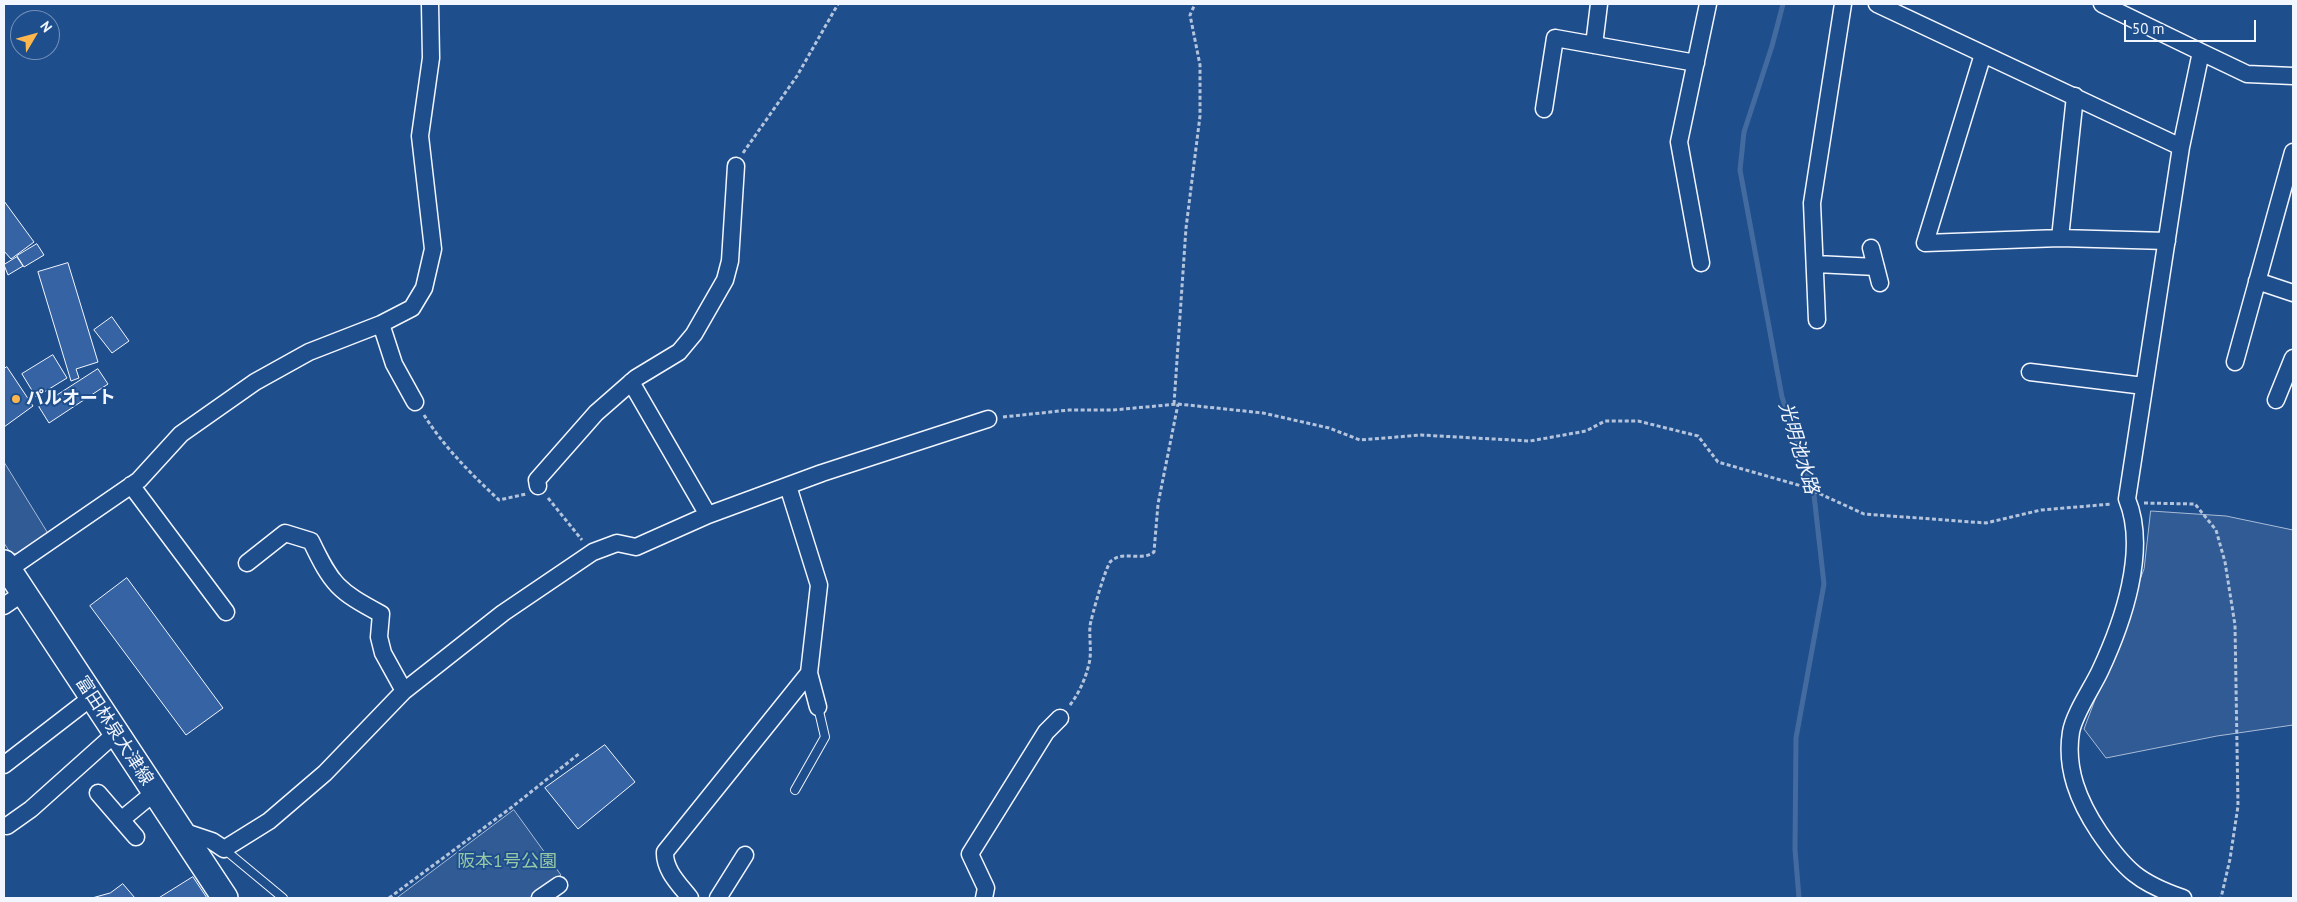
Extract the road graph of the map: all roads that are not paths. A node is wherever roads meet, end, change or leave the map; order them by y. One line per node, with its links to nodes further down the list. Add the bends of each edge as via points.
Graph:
1 (430, 4): 28 (street, via 431,58 420,136 433,250 424,288 412,308)
2 (1600, 4): 7 (street)
3 (1708, 4): 10 (street)
4 (1843, 4): 22 (street, via 1812,203)
5 (1877, 4): 9 (street)
6 (2102, 4): 8 (street)
7 (1594, 44): 10 (street); 13 (street, via 1555,38)
8 (2201, 52): 11 (street, via 2247,74); 14 (street)
9 (1983, 54): 12 (street); 18 (street, via 1925,243)
10 (1696, 63): 21 (street, via 1679,142)
11 (2293, 76)
12 (2075, 96): 14 (street); 18 (street)
13 (1544, 109)
14 (2181, 147): 19 (street)
15 (2293, 152): 17 (street)
16 (736, 166): 32 (street, via 730,261 725,280 694,334 679,352)
17 (2290, 177): 24 (street)
18 (2060, 238): 19 (street)
19 (2167, 241): 33 (street)
20 (1871, 248): 23 (street)
21 (1701, 263)
22 (1816, 264): 23 (street); 27 (street)
23 (1876, 267): 25 (street)
24 (2257, 281): 26 (street); 30 (street)
25 (1880, 283)
26 (2293, 293)
27 (1817, 320)
28 (381, 324): 35 (street, via 394,364); 37 (street, via 310,352 255,382 181,434)
29 (2293, 358): 34 (street)
30 (2235, 362)
31 (2030, 372): 33 (street)
32 (631, 382): 38 (street, via 596,413 537,480); 40 (street)
33 (2144, 386): 68 (street, via 2127,498 2135,536 2133,578 2101,669 2071,732 2071,777 2088,816 2127,869 2140,880)
34 (2276, 400)
35 (415, 402)
36 (988, 418): 39 (street)
37 (131, 485): 42 (street); 44 (street)
38 (538, 486)
39 (788, 486): 40 (street); 45 (street, via 819,584)
40 (708, 514): 46 (street, via 636,547 617,543 592,552 503,613)
41 (247, 563): 46 (street, via 285,532 311,541 324,569 339,589 381,614 379,638 382,653)
42 (6, 566): 43 (main road, 富田林泉大津線)
43 (13, 600): 47 (main road, 富田林泉大津線)
44 (226, 612)
45 (809, 673): 48 (street); 65 (street, via 665,852 664,861 668,869)
46 (404, 691): 59 (street, via 325,773 269,821)
47 (92, 697): 50 (main road, 富田林泉大津線); 51 (street)
48 (818, 707): 52 (lane, via 825,737)
49 (1060, 718): 67 (street, via 1046,732 970,854 986,888)
50 (116, 733): 53 (main road, 富田林泉大津線); 56 (street, via 31,809)
51 (4, 766)
52 (795, 790)
53 (154, 792): 55 (street); 57 (main road, 富田林泉大津線)
54 (98, 793): 55 (street)
55 (121, 820): 58 (street)
56 (7, 826)
57 (179, 830): 59 (street); 62 (main road, 富田林泉大津線)
58 (136, 837)
59 (224, 849): 63 (lane)
60 (745, 855): 66 (street)
61 (559, 884): 64 (street)
62 (225, 898)
63 (283, 898)
64 (540, 898)
65 (690, 898)
66 (718, 898)
67 (984, 898)
68 (2183, 898)

